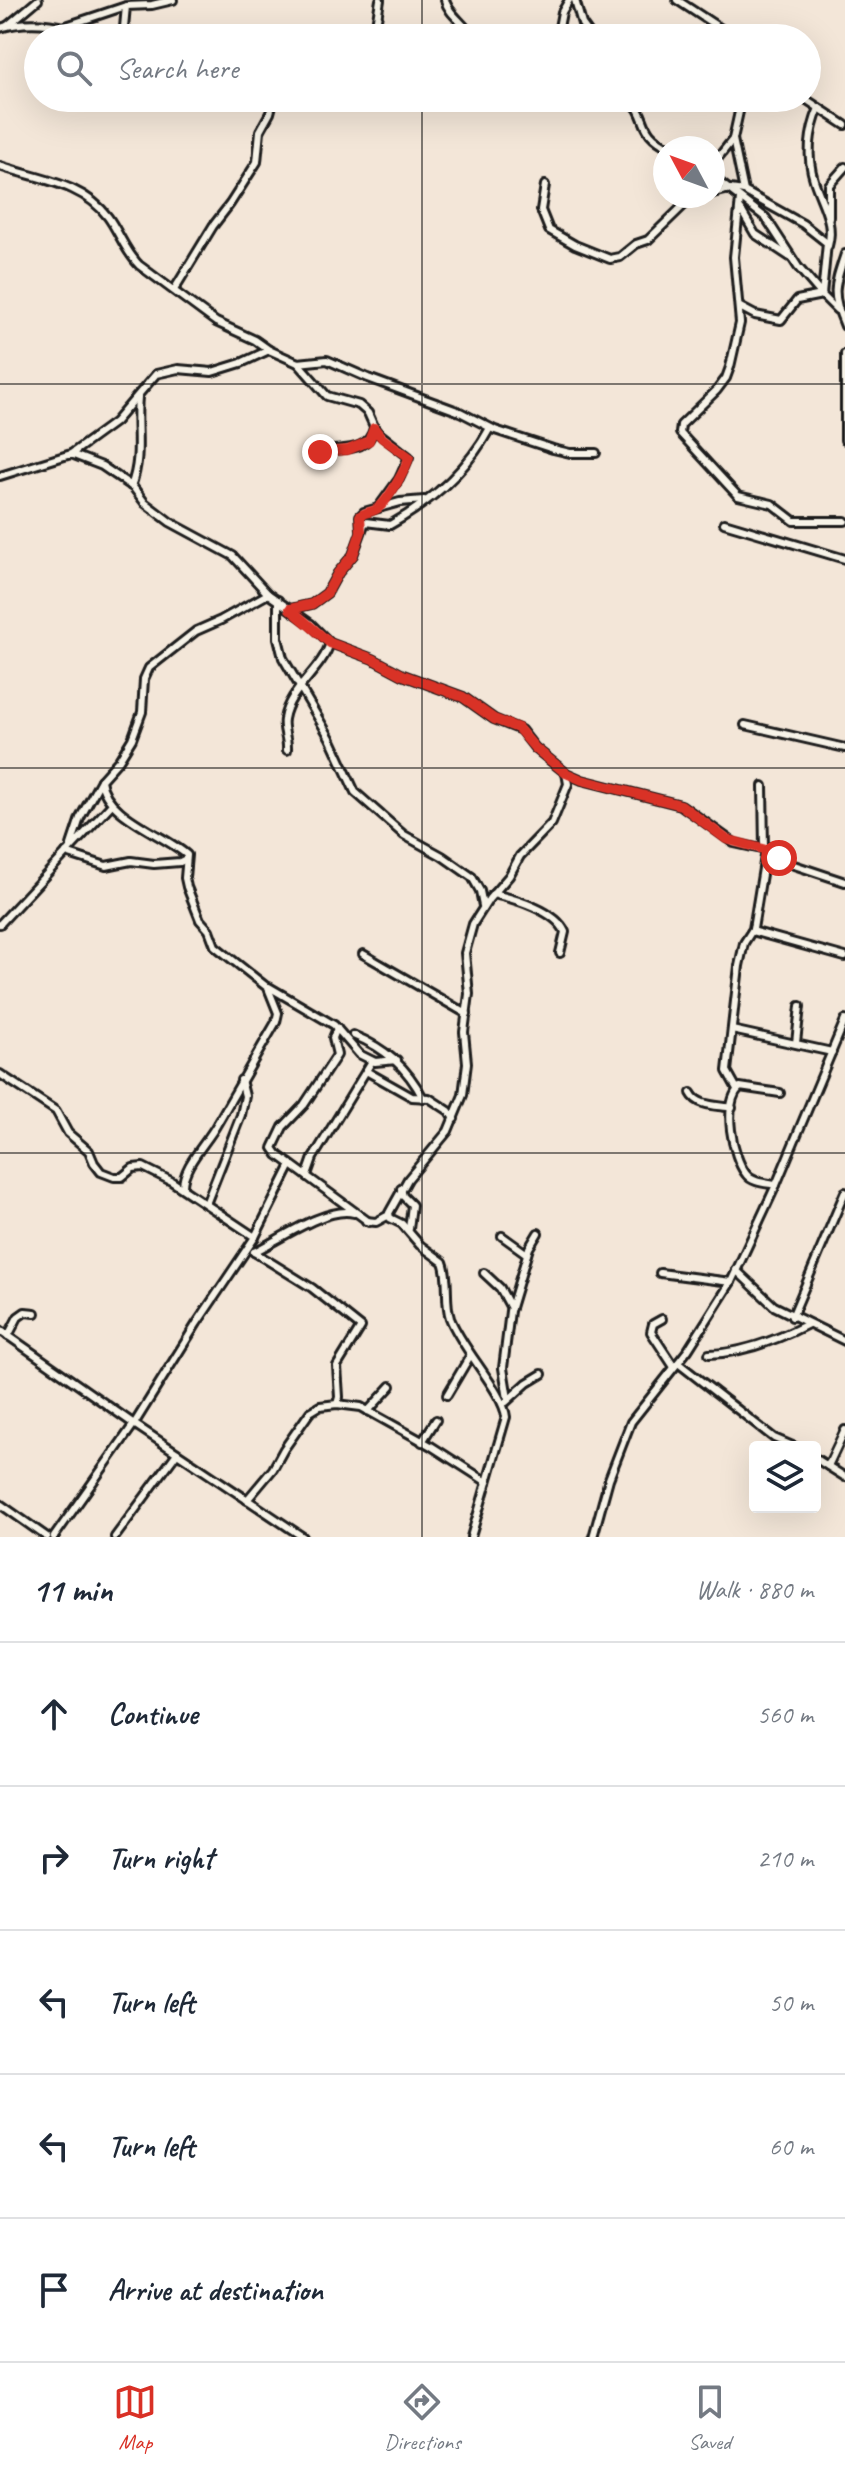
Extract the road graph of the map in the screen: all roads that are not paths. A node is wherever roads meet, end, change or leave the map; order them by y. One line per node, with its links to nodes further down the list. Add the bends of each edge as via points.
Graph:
1 (38, 0): 15 (street)
2 (173, 0): 7 (street)
3 (380, 0): 10 (street)
4 (445, 0): 11 (street)
5 (572, 0): 12 (street); 13 (street)
6 (677, 0): 14 (street)
7 (126, 6): 8 (street); 9 (street)
8 (72, 24)
9 (124, 24)
10 (376, 24)
11 (462, 24)
12 (560, 24)
13 (582, 24)
14 (714, 24)
15 (4, 27): 16 (street)
16 (24, 27)
17 (821, 109): 22 (street)
18 (270, 112): 40 (street, via 260,131 257,162)
19 (640, 112): 23 (street)
20 (739, 112): 24 (street)
21 (817, 112): 36 (street, via 809,148 813,179)
22 (845, 125)
23 (653, 138)
24 (733, 139): 25 (street); 32 (street)
25 (725, 149)
26 (0, 166): 40 (street, via 64,185 88,198 110,219 131,257)
27 (845, 167): 36 (street, via 829,185)
28 (545, 185): 34 (street, via 541,210 549,230 610,259 648,240)
29 (725, 185): 30 (street)
30 (730, 189): 31 (street); 32 (street); 33 (street)
31 (725, 190)
32 (744, 191): 37 (street, via 803,224)
33 (740, 199): 35 (street); 39 (street, via 766,218)
34 (681, 208)
35 (740, 208): 39 (street, via 755,234); 42 (street, via 734,257)
36 (829, 218): 37 (street)
37 (828, 246): 41 (street)
38 (845, 254): 43 (street, via 834,297)
39 (793, 258): 41 (street)
40 (174, 290): 45 (street, via 216,322)
41 (822, 295): 42 (street, via 797,300 781,320); 43 (street)
42 (740, 307): 60 (street, via 726,378 681,425 680,433 738,496 766,501 800,522)
43 (837, 310): 44 (street)
44 (845, 326)
45 (269, 350): 47 (street); 48 (street, via 212,372 165,370)
46 (845, 354): 51 (street)
47 (298, 363): 49 (street, via 327,396 359,405); 50 (street, via 327,360)
48 (138, 393): 55 (street, via 115,422); 57 (street, via 139,446)
49 (374, 428): 53 (street, via 369,441 352,449); 59 (street, via 409,457)
50 (490, 428): 54 (street, via 570,453); 58 (street, via 465,466)
51 (845, 429): 52 (street)
52 (845, 440)
53 (320, 452)
54 (596, 453)
55 (71, 454): 56 (street); 57 (street)
56 (0, 476)
57 (131, 486): 64 (street, via 170,522 233,556)
58 (428, 500): 59 (street); 62 (street, via 390,525 365,522)
59 (378, 508): 62 (street, via 362,514)
60 (845, 521)
61 (724, 523): 63 (street)
62 (361, 532): 66 (street, via 353,555 327,593 312,604)
63 (845, 559)
64 (268, 594): 65 (street); 73 (street, via 196,631 149,668 132,739)
65 (278, 600): 66 (street); 68 (street, via 281,651)
66 (290, 609): 67 (street)
67 (330, 643): 68 (street); 72 (street, via 463,697 523,732)
68 (300, 688): 71 (street, via 283,721); 81 (street, via 355,792 404,835 472,877)
69 (745, 725): 70 (street)
70 (845, 748)
71 (287, 750)
72 (566, 773): 77 (street, via 681,805 726,839); 80 (street, via 568,784 552,823 526,848)
73 (101, 780): 75 (street); 76 (street)
74 (763, 786): 77 (street)
75 (112, 804): 76 (street); 78 (street)
76 (68, 850): 78 (street, via 106,866); 82 (street)
77 (765, 850): 79 (street); 83 (street)
78 (187, 858): 87 (street, via 187,887 215,946)
79 (845, 882)
80 (493, 894): 81 (street); 84 (street, via 556,918 565,932)
81 (483, 907): 89 (street, via 466,948)
82 (0, 924)
83 (752, 931): 86 (street); 92 (street, via 740,960)
84 (560, 953)
85 (363, 954): 89 (street)
86 (845, 957)
87 (266, 985): 91 (street); 100 (street, via 277,1017)
88 (800, 1006): 94 (street)
89 (467, 1014): 106 (street, via 465,1080)
90 (845, 1020): 95 (street)
91 (337, 1028): 97 (street); 107 (street, via 337,1056 274,1143 274,1151)
92 (732, 1030): 94 (street); 101 (street, via 727,1071)
93 (353, 1035): 96 (street)
94 (796, 1043): 95 (street)
95 (832, 1052): 109 (street)
96 (397, 1060): 97 (street); 104 (street)
97 (372, 1061): 98 (street)
98 (366, 1071): 104 (street); 108 (street)
99 (0, 1074): 110 (street, via 56,1111 101,1172 122,1177 143,1167)
100 (241, 1080): 110 (street, via 189,1167); 113 (street, via 241,1115)
101 (737, 1089): 103 (street); 105 (street)
102 (691, 1093): 105 (street, via 701,1103)
103 (780, 1093)
104 (423, 1098): 106 (street)
105 (732, 1108): 109 (street, via 731,1136 746,1175)
106 (454, 1119): 111 (street)
107 (291, 1165): 108 (street); 120 (street)
108 (307, 1175): 116 (street)
109 (776, 1185): 124 (street)
110 (183, 1188): 113 (street)
111 (401, 1189): 115 (street); 117 (street, via 412,1205)
112 (845, 1192): 114 (street)
113 (206, 1204): 120 (street)
114 (842, 1210): 130 (street)
115 (389, 1215): 116 (street); 117 (street)
116 (369, 1222): 121 (street, via 350,1212 339,1213)
117 (409, 1230): 137 (street, via 443,1262 450,1318)
118 (538, 1233): 122 (street)
119 (502, 1236): 122 (street)
120 (255, 1237): 123 (street)
121 (254, 1252): 123 (street); 143 (street, via 361,1327 337,1366)
122 (527, 1254): 128 (street)
123 (241, 1260): 146 (street)
124 (736, 1270): 127 (street); 130 (street)
125 (484, 1273): 128 (street)
126 (660, 1273): 127 (street)
127 (731, 1282): 138 (street)
128 (511, 1308): 142 (street, via 503,1368)
129 (35, 1313): 134 (street, via 21,1314)
130 (792, 1317): 132 (street)
131 (662, 1319): 138 (street, via 651,1332)
132 (808, 1324): 135 (street); 136 (street, via 765,1344)
133 (0, 1330): 134 (street)
134 (8, 1336): 146 (street)
135 (845, 1341)
136 (709, 1354)
137 (470, 1356): 141 (street); 142 (street)
138 (676, 1365): 148 (street); 162 (street, via 631,1422)
139 (542, 1374): 142 (street)
140 (391, 1386): 144 (street)
141 (447, 1395)
142 (506, 1402): 154 (street)
143 (337, 1404): 144 (street); 155 (street, via 310,1412)
144 (368, 1411): 149 (street)
145 (436, 1420): 149 (street)
146 (134, 1424): 150 (street); 158 (street)
147 (845, 1430): 152 (street)
148 (781, 1441)
149 (422, 1442): 154 (street)
150 (177, 1453): 155 (street); 159 (street)
151 (821, 1462): 152 (street)
152 (828, 1466): 153 (street)
153 (845, 1477)
154 (487, 1482): 161 (street)
155 (247, 1500): 160 (street)
156 (0, 1504): 157 (street)
157 (47, 1537)
158 (54, 1537)
159 (115, 1537)
160 (303, 1537)
161 (471, 1537)
162 (593, 1537)

